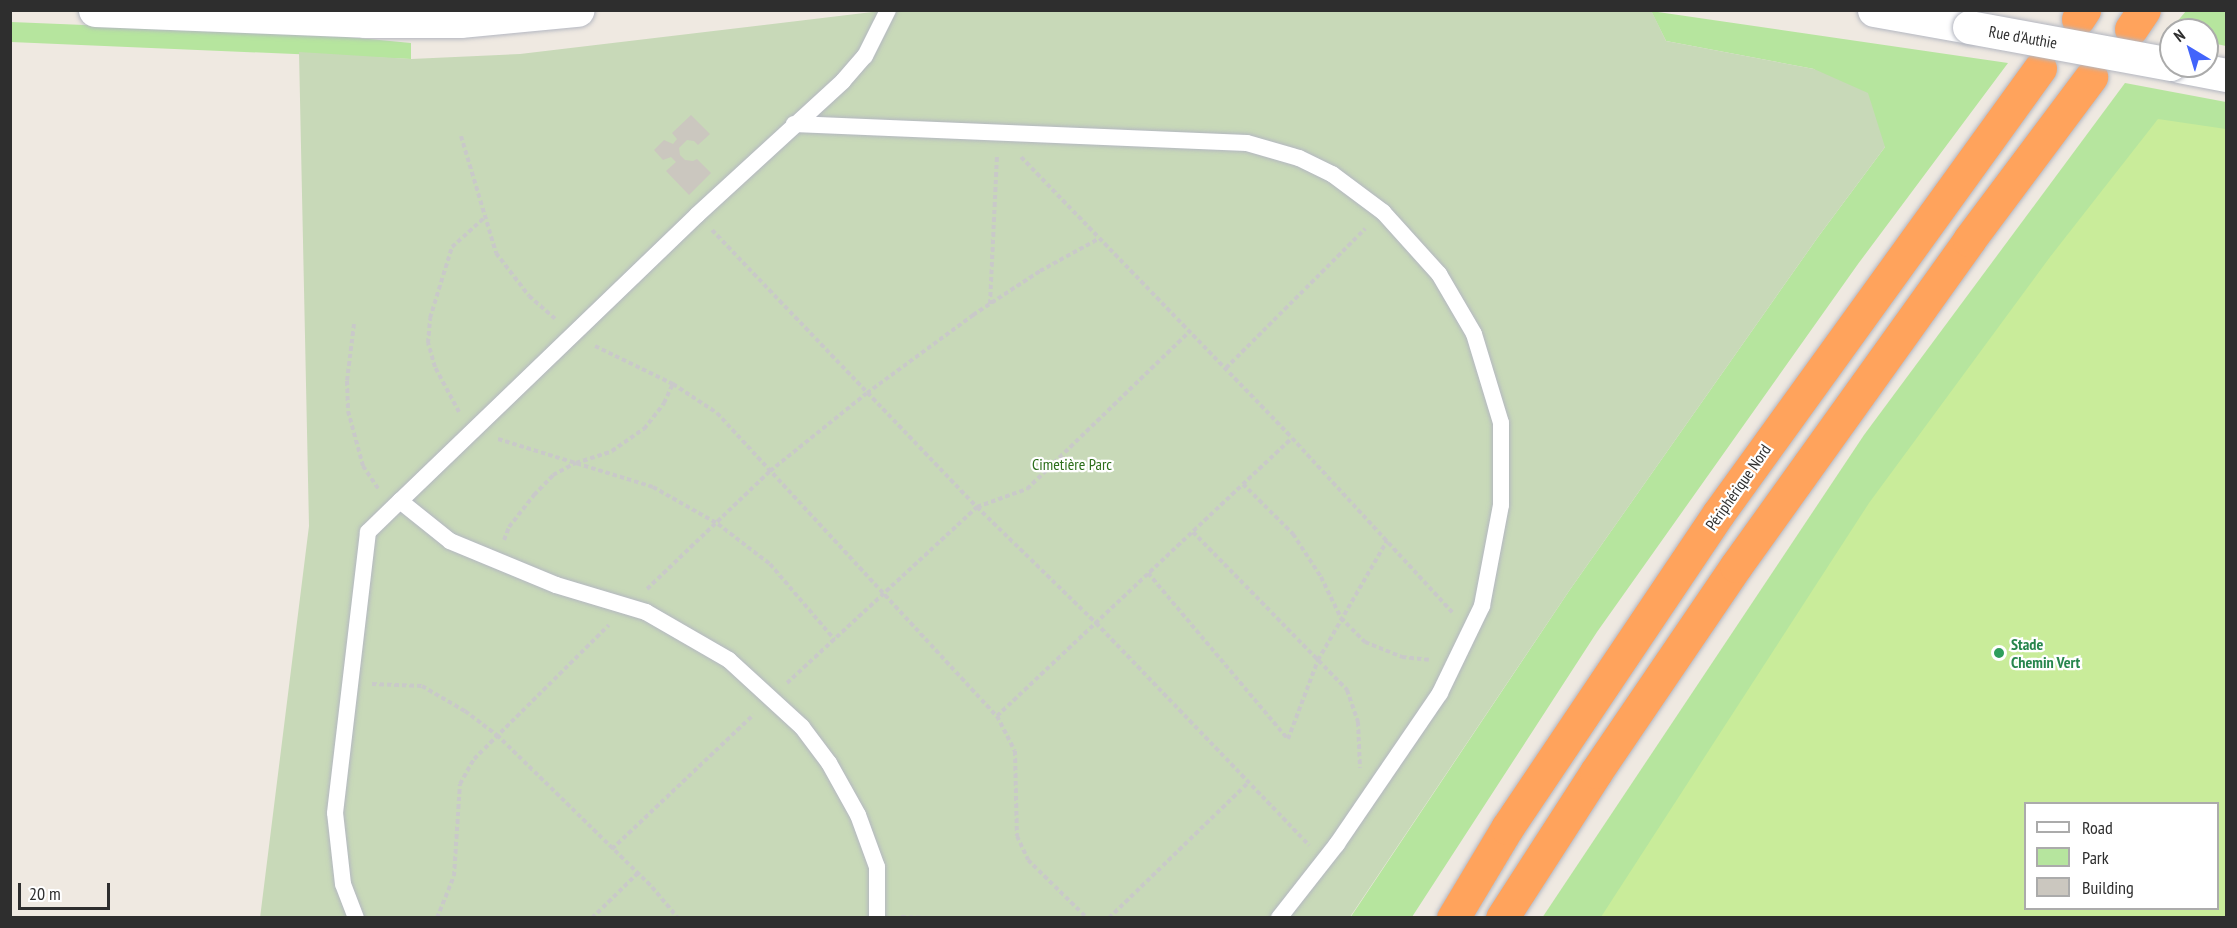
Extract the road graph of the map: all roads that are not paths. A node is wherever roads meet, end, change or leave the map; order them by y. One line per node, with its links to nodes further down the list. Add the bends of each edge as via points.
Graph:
1 (95, 10): 2 (street, via 460,21)
2 (577, 10)
3 (888, 10): 8 (lane, via 865,56)
4 (1874, 10): 5 (street, Rue d'Authie, bridge)
5 (2159, 63)
6 (2040, 68): 13 (highway, Périphérique Nord, via 1718,514 1507,828)
7 (2091, 77): 14 (highway, via 1736,566)
8 (794, 124): 9 (lane); 12 (lane, via 1247,143 1299,158 1332,174 1383,212 1439,274 1474,334 1501,423 1501,506 1482,606 1440,693 1362,808)
9 (397, 504): 10 (lane, via 368,532 335,813 343,884); 11 (lane, via 450,541 556,585 646,612 729,660 802,727 829,763 858,815 877,867)
10 (356, 918)
11 (877, 918)
12 (1279, 918)
13 (1453, 918)
14 (1502, 918)

